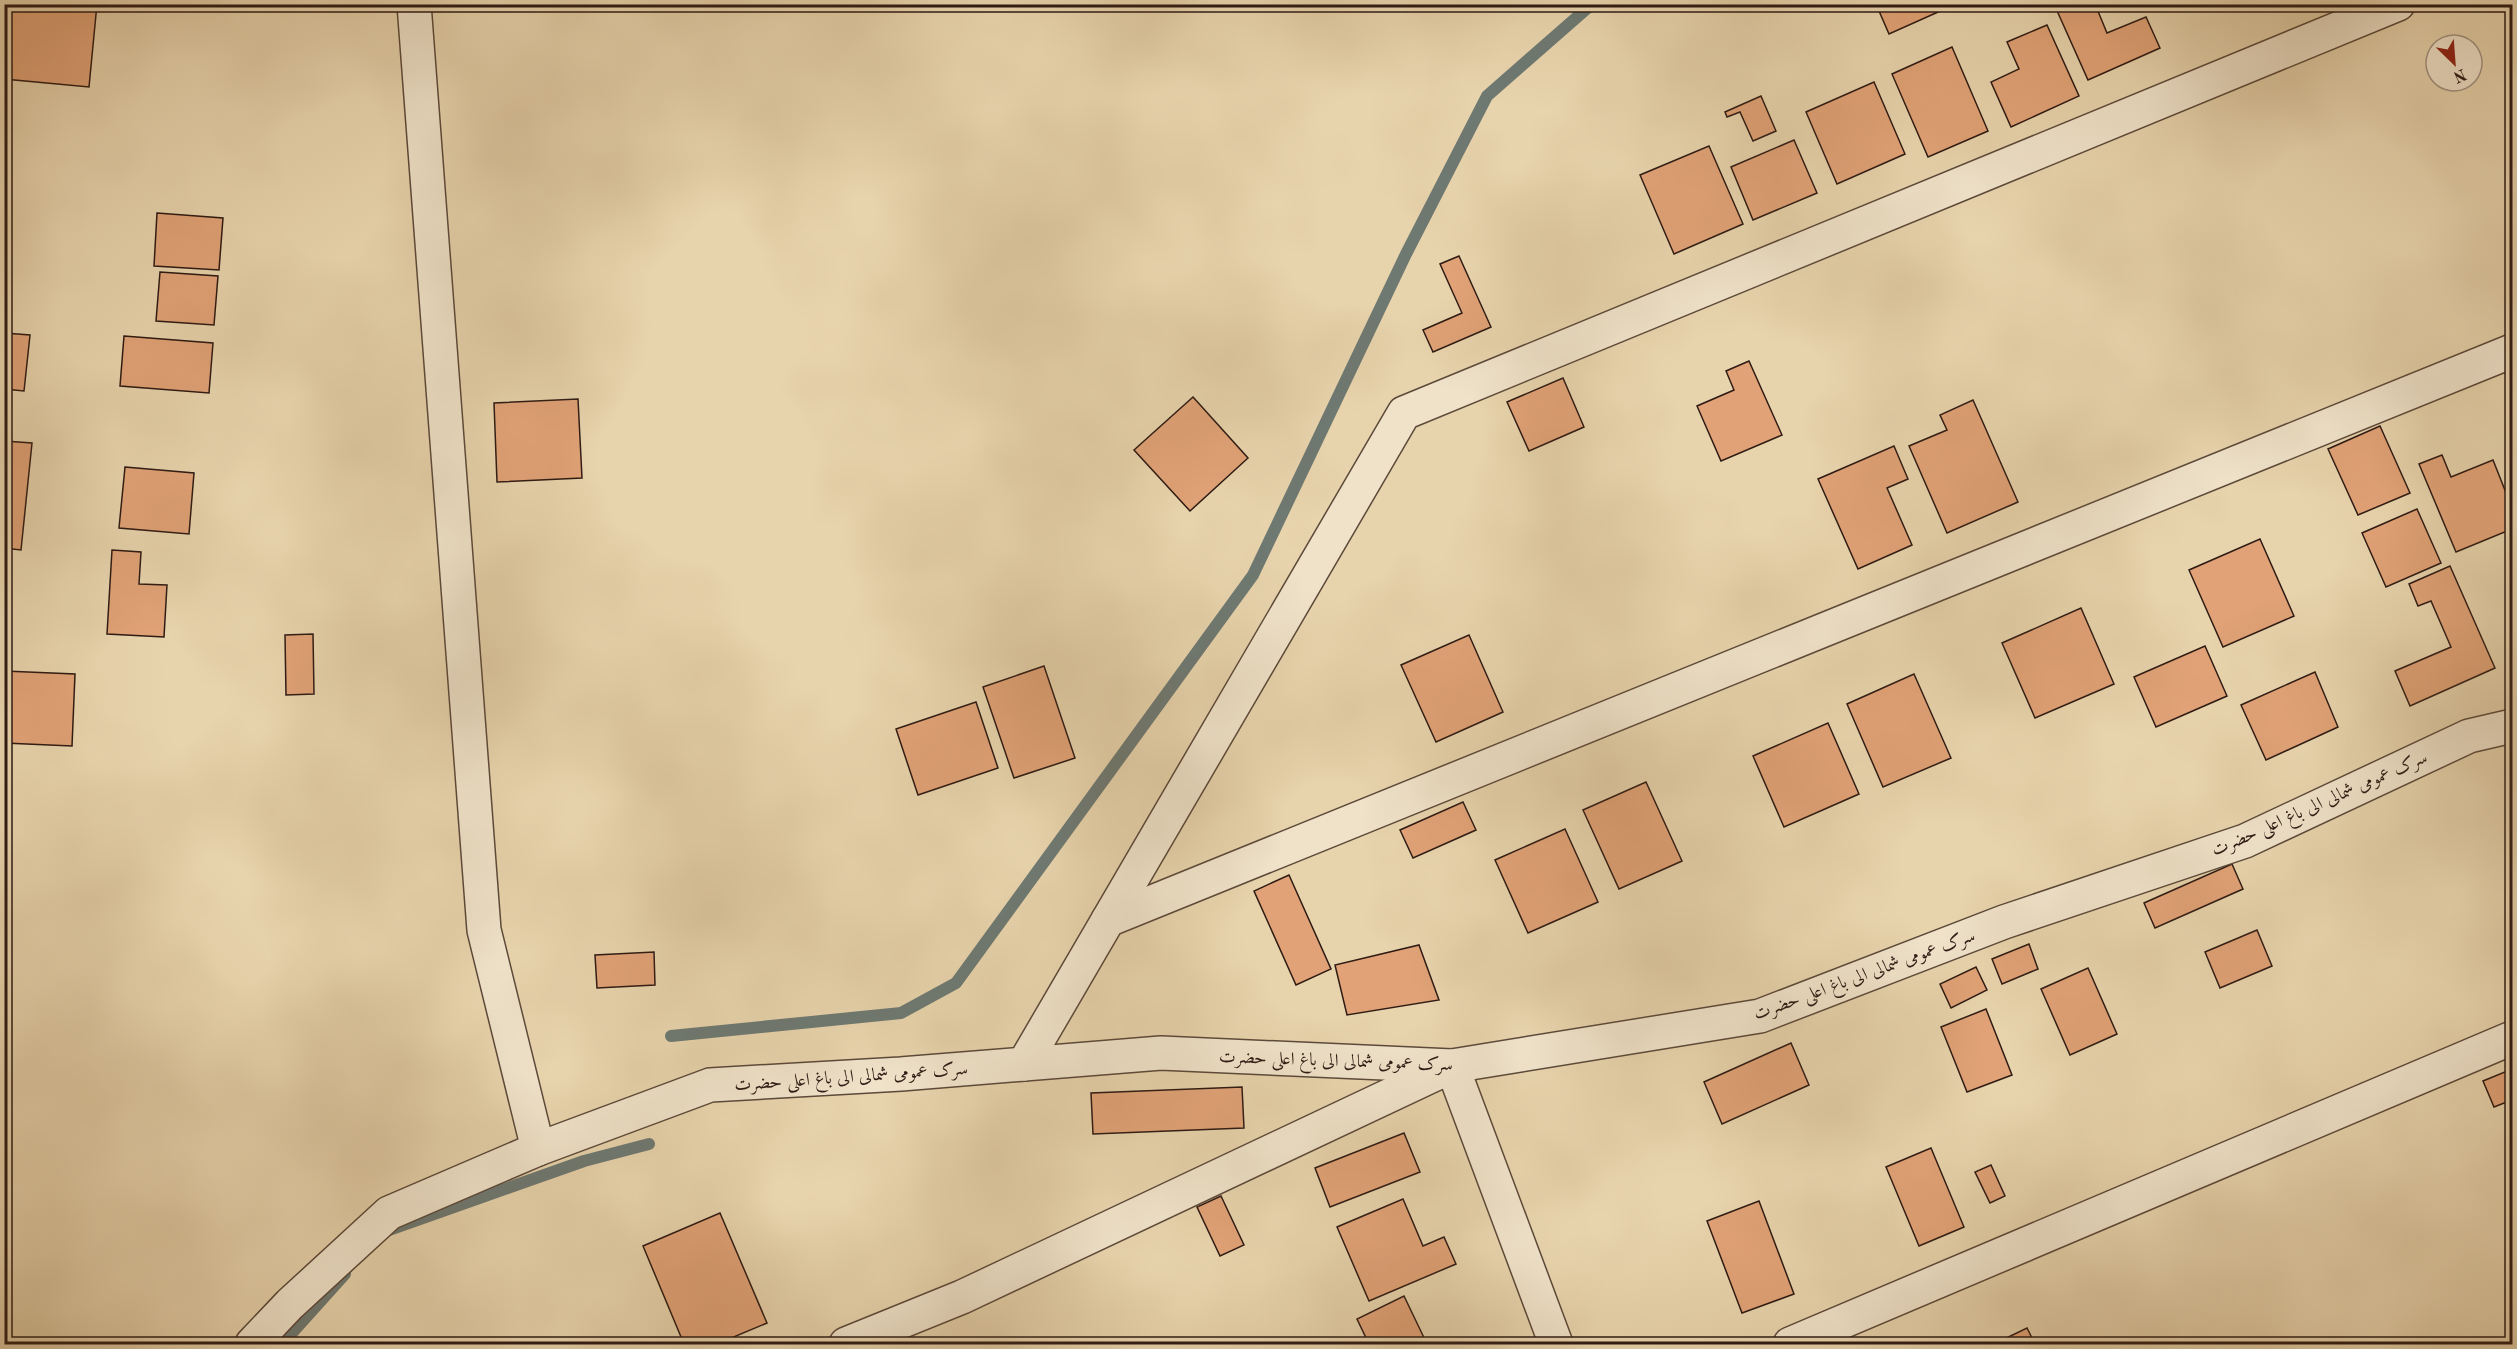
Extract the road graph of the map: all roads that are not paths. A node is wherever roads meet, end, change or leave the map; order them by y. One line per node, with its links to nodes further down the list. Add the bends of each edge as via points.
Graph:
1 (414, 4): 9 (street, via 484,930)
2 (2398, 4): 5 (street, via 1404,413)
3 (2512, 351): 5 (street)
4 (2512, 726): 8 (street, سرک عمومی شمالی الی باغ اعلی حضرت, via 2469,736 2245,841 2004,922 1760,1016)
5 (1108, 920): 7 (street)
6 (2512, 1038): 13 (street)
7 (1024, 1064): 8 (street, سرک عمومی شمالی الی باغ اعلی حضرت, via 1161,1053); 9 (street, سرک عمومی شمالی الی باغ اعلی حضرت, via 710,1085)
8 (1452, 1065): 11 (street, via 962,1297); 12 (street)
9 (538, 1149): 10 (street, سرک عمومی شمالی الی باغ اعلی حضرت, via 388,1213)
10 (252, 1344)
11 (846, 1344)
12 (1556, 1344)
13 (1790, 1344)

